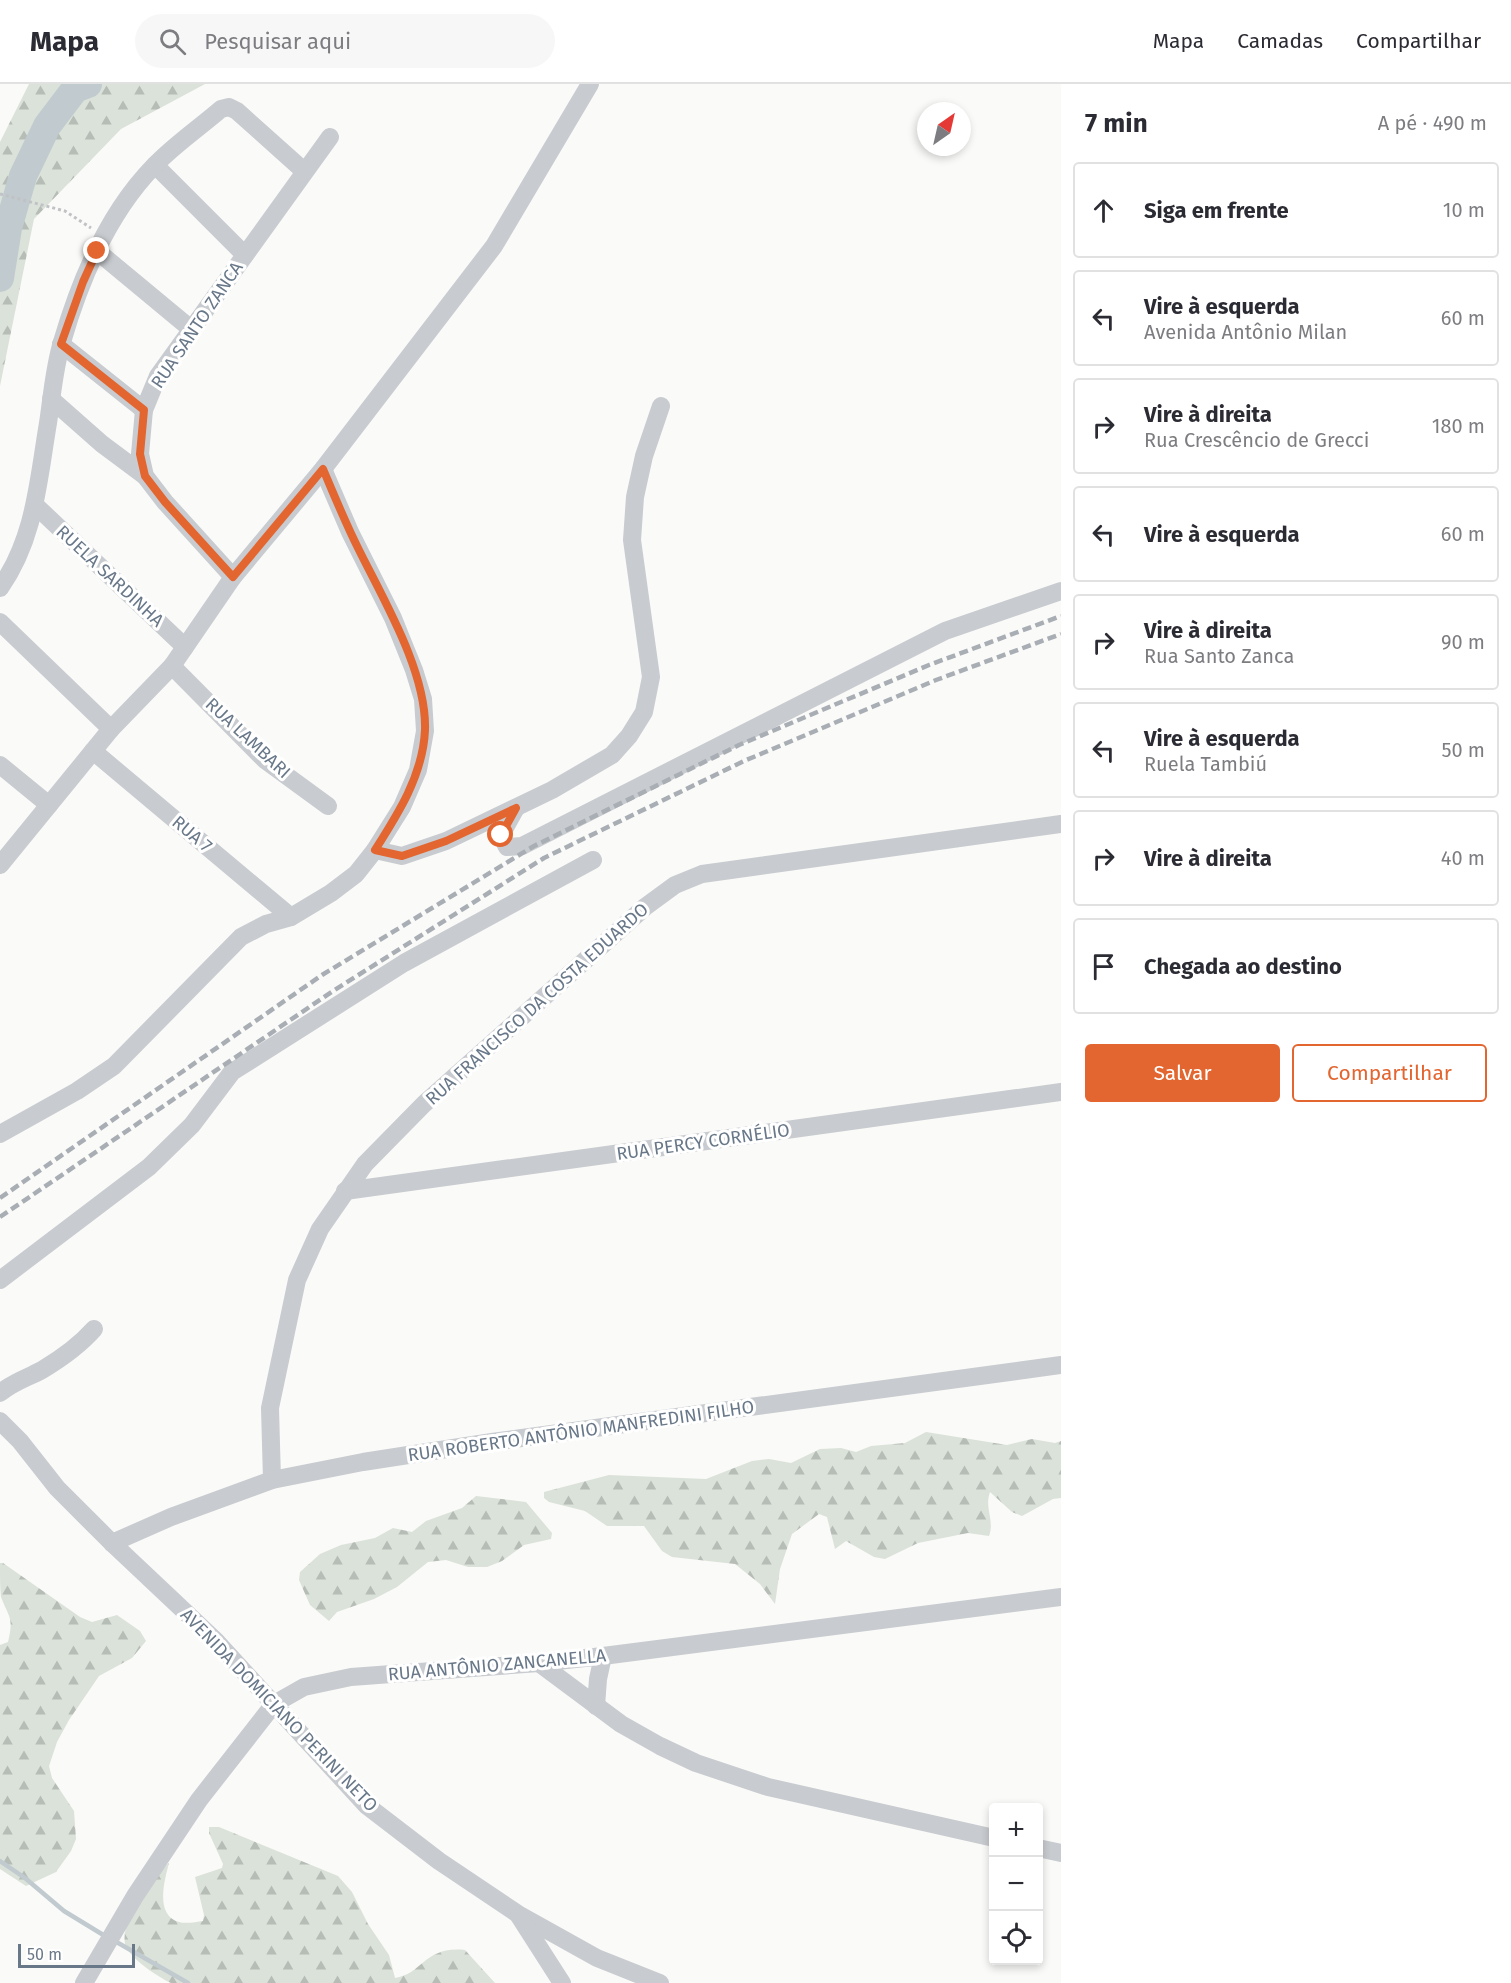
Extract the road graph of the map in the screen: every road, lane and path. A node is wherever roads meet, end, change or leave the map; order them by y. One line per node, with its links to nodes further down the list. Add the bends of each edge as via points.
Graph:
1 (590, 84): 13 (street, via 491,249)
2 (330, 137): 4 (street, RUA SANTO ZANCA)
3 (155, 165): 4 (street, via 229,107); 6 (street, via 135,187); 7 (street)
4 (304, 171): 7 (street, RUA SANTO ZANCA)
5 (0, 194): 6 (path, via 65,211)
6 (101, 244): 8 (street); 9 (street)
7 (245, 255): 8 (street, RUA SANTO ZANCA)
8 (191, 328): 12 (street, RUA SANTO ZANCA, via 158,376)
9 (61, 344): 10 (street); 12 (street)
10 (51, 399): 14 (street); 15 (street)
11 (661, 406): 27 (street, via 635,497 632,540 651,677 644,712 612,755)
12 (144, 410): 14 (street, RUA SANTO ZANCA, via 140,454)
13 (323, 469): 16 (street); 29 (street, via 393,618 423,699 425,731 418,770 402,807)
14 (145, 476): 16 (street, RUA SANTO ZANCA)
15 (35, 505): 17 (street, via 14,569); 20 (street, RUELA SARDINHA)
16 (233, 577): 20 (street)
17 (0, 588)
18 (1061, 591): 27 (street, via 945,631 522,846 507,847 501,835)
19 (0, 622): 22 (street)
20 (184, 647): 21 (street)
21 (172, 666): 22 (street); 26 (street, RUA LAMBARI, via 265,760)
22 (111, 729): 23 (street)
23 (93, 751): 25 (street); 32 (street, RUA 7)
24 (0, 765): 25 (street)
25 (49, 806): 31 (street)
26 (328, 806)
27 (516, 808): 29 (street, via 446,841 402,856)
28 (1061, 824): 35 (street, RUA FRANCISCO DA COSTA EDUARDO, via 720,871 675,885 645,907 424,1104 365,1164)
29 (375, 850): 32 (street, via 356,874)
30 (593, 860): 36 (street, via 404,963 232,1072 192,1125 149,1167)
31 (0, 865)
32 (291, 917): 34 (street, via 241,937 114,1066)
33 (1061, 1092): 35 (street, RUA PERCY CORNÉLIO)
34 (0, 1134)
35 (345, 1191): 41 (street, RUA FRANCISCO DA COSTA EDUARDO, via 320,1229 297,1280 270,1408)
36 (0, 1280)
37 (94, 1329): 39 (street, via 71,1353)
38 (1061, 1365): 41 (street, RUA ROBERTO ANTÔNIO MANFREDINI FILHO, via 492,1442)
39 (0, 1393)
40 (0, 1421): 42 (street, AVENIDA DOMICIANO PERINI NETO, via 57,1488)
41 (272, 1480): 42 (street, RUA ROBERTO ANTÔNIO MANFREDINI FILHO)
42 (112, 1543): 46 (street, AVENIDA DOMICIANO PERINI NETO, via 216,1641)
43 (1061, 1597): 44 (street, RUA ANTÔNIO ZANCANELLA)
44 (603, 1656): 45 (street, RUA ANTÔNIO ZANCANELLA); 47 (street)
45 (539, 1663): 46 (street, RUA ANTÔNIO ZANCANELLA, via 351,1677 304,1688); 47 (street)
46 (274, 1704): 51 (street, AVENIDA DOMICIANO PERINI NETO, via 366,1805); 52 (street, RUA ANTÔNIO ZANCANELLA, via 199,1800)
47 (596, 1706): 48 (street, via 660,1746 737,1777)
48 (989, 1837)
49 (1043, 1849): 50 (street)
50 (1061, 1853)
51 (518, 1914): 53 (street); 54 (street, AVENIDA DOMICIANO PERINI NETO, via 597,1958)
52 (84, 1983)
53 (562, 1983)
54 (660, 1983)

